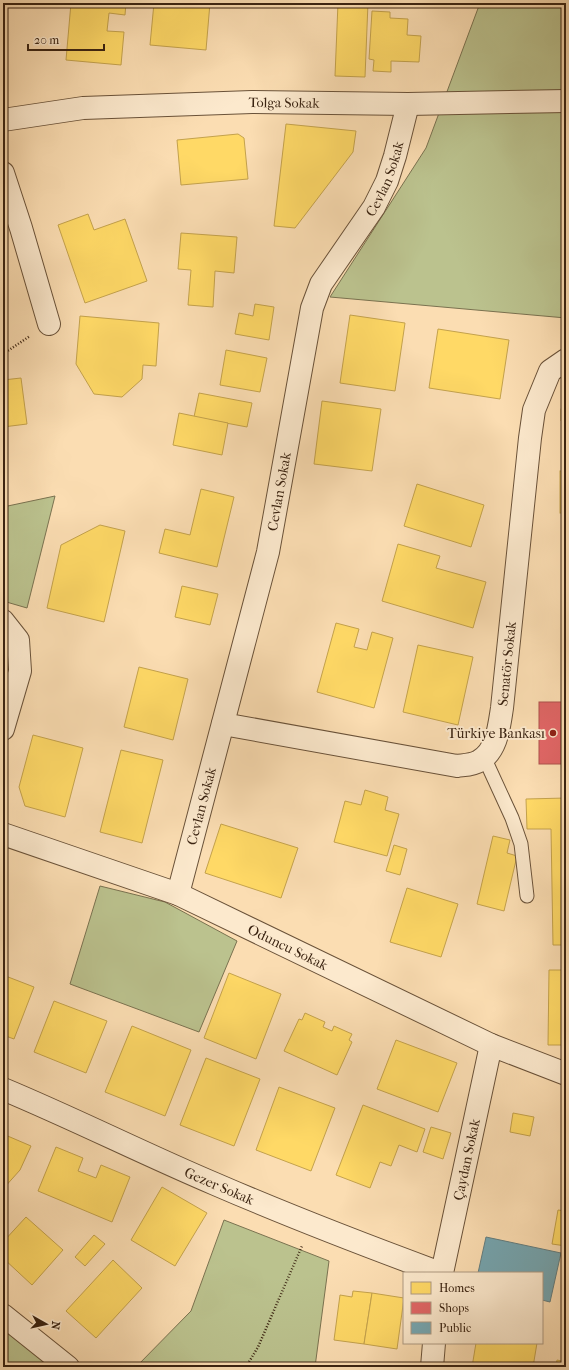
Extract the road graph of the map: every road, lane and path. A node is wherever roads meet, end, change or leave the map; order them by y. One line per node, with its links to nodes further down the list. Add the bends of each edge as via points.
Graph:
1 (566, 101): 2 (street, Tolga Sokak)
2 (408, 104): 3 (street, Tolga Sokak, via 252,102 82,108); 9 (street, Cevlan Sokak, via 387,181 374,207 321,284 312,308 268,552)
3 (3, 120)
4 (3, 173): 5 (street)
5 (49, 324): 6 (path)
6 (3, 354)
7 (566, 360): 11 (street, Senatör Sokak, via 550,370 534,410 502,708 498,735 490,752)
8 (3, 621): 10 (street, via 18,640 20,671)
9 (223, 724): 11 (street, via 458,766 478,762); 13 (street, Cevlan Sokak)
10 (3, 729)
11 (484, 757): 14 (lane, via 522,844)
12 (3, 834): 13 (street, Oduncu Sokak)
13 (178, 894): 15 (street, Oduncu Sokak)
14 (527, 896)
15 (491, 1045): 16 (street, Oduncu Sokak); 20 (street, Çaydan Sokak)
16 (566, 1074)
17 (3, 1089): 18 (street, Gezer Sokak)
18 (312, 1225): 19 (street, Gezer Sokak); 24 (path, via 258,1347)
19 (438, 1272)
20 (441, 1272)
21 (3, 1315): 23 (street)
22 (434, 1344): 25 (street)
23 (68, 1367)
24 (246, 1367)
25 (432, 1367)

